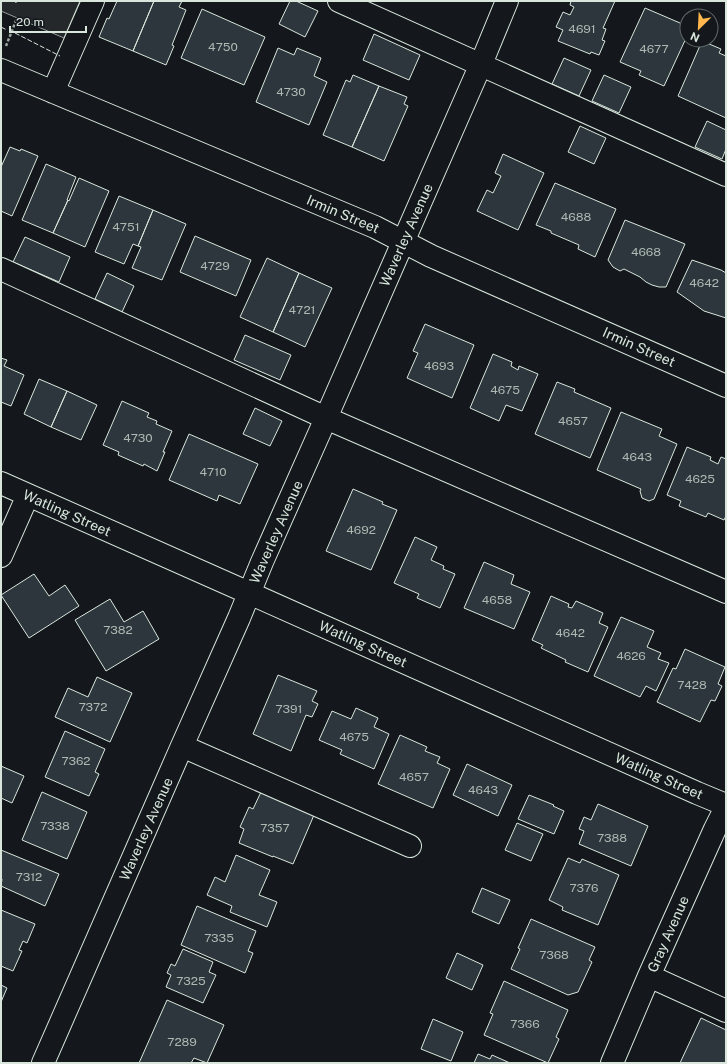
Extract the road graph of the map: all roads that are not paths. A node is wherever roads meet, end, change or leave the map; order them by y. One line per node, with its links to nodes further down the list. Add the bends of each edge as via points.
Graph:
1 (93, 1): 6 (street)
2 (339, 1): 5 (street)
3 (507, 1): 5 (street, Waverley Avenue)
4 (2, 61): 6 (street, Irmin Street)
5 (481, 64): 7 (street); 8 (street, Waverley Avenue)
6 (53, 92): 8 (street, Irmin Street, via 375,227)
7 (726, 175)
8 (403, 242): 10 (street, Irmin Street); 11 (street, Waverley Avenue)
9 (1, 269): 11 (street)
10 (726, 386)
11 (326, 418): 15 (street); 16 (street, Waverley Avenue)
12 (1, 484): 13 (street, Watling Street)
13 (28, 495): 14 (street); 16 (street, Watling Street)
14 (1, 556)
15 (726, 592)
16 (249, 593): 17 (street, Waverley Avenue); 18 (street, Watling Street)
17 (182, 746): 19 (street); 22 (street, Waverley Avenue)
18 (726, 806): 20 (street, Gray Avenue)
19 (410, 846)
20 (649, 976): 21 (street); 23 (street, Gray Avenue)
21 (726, 1011)
22 (43, 1063)
23 (612, 1063)

